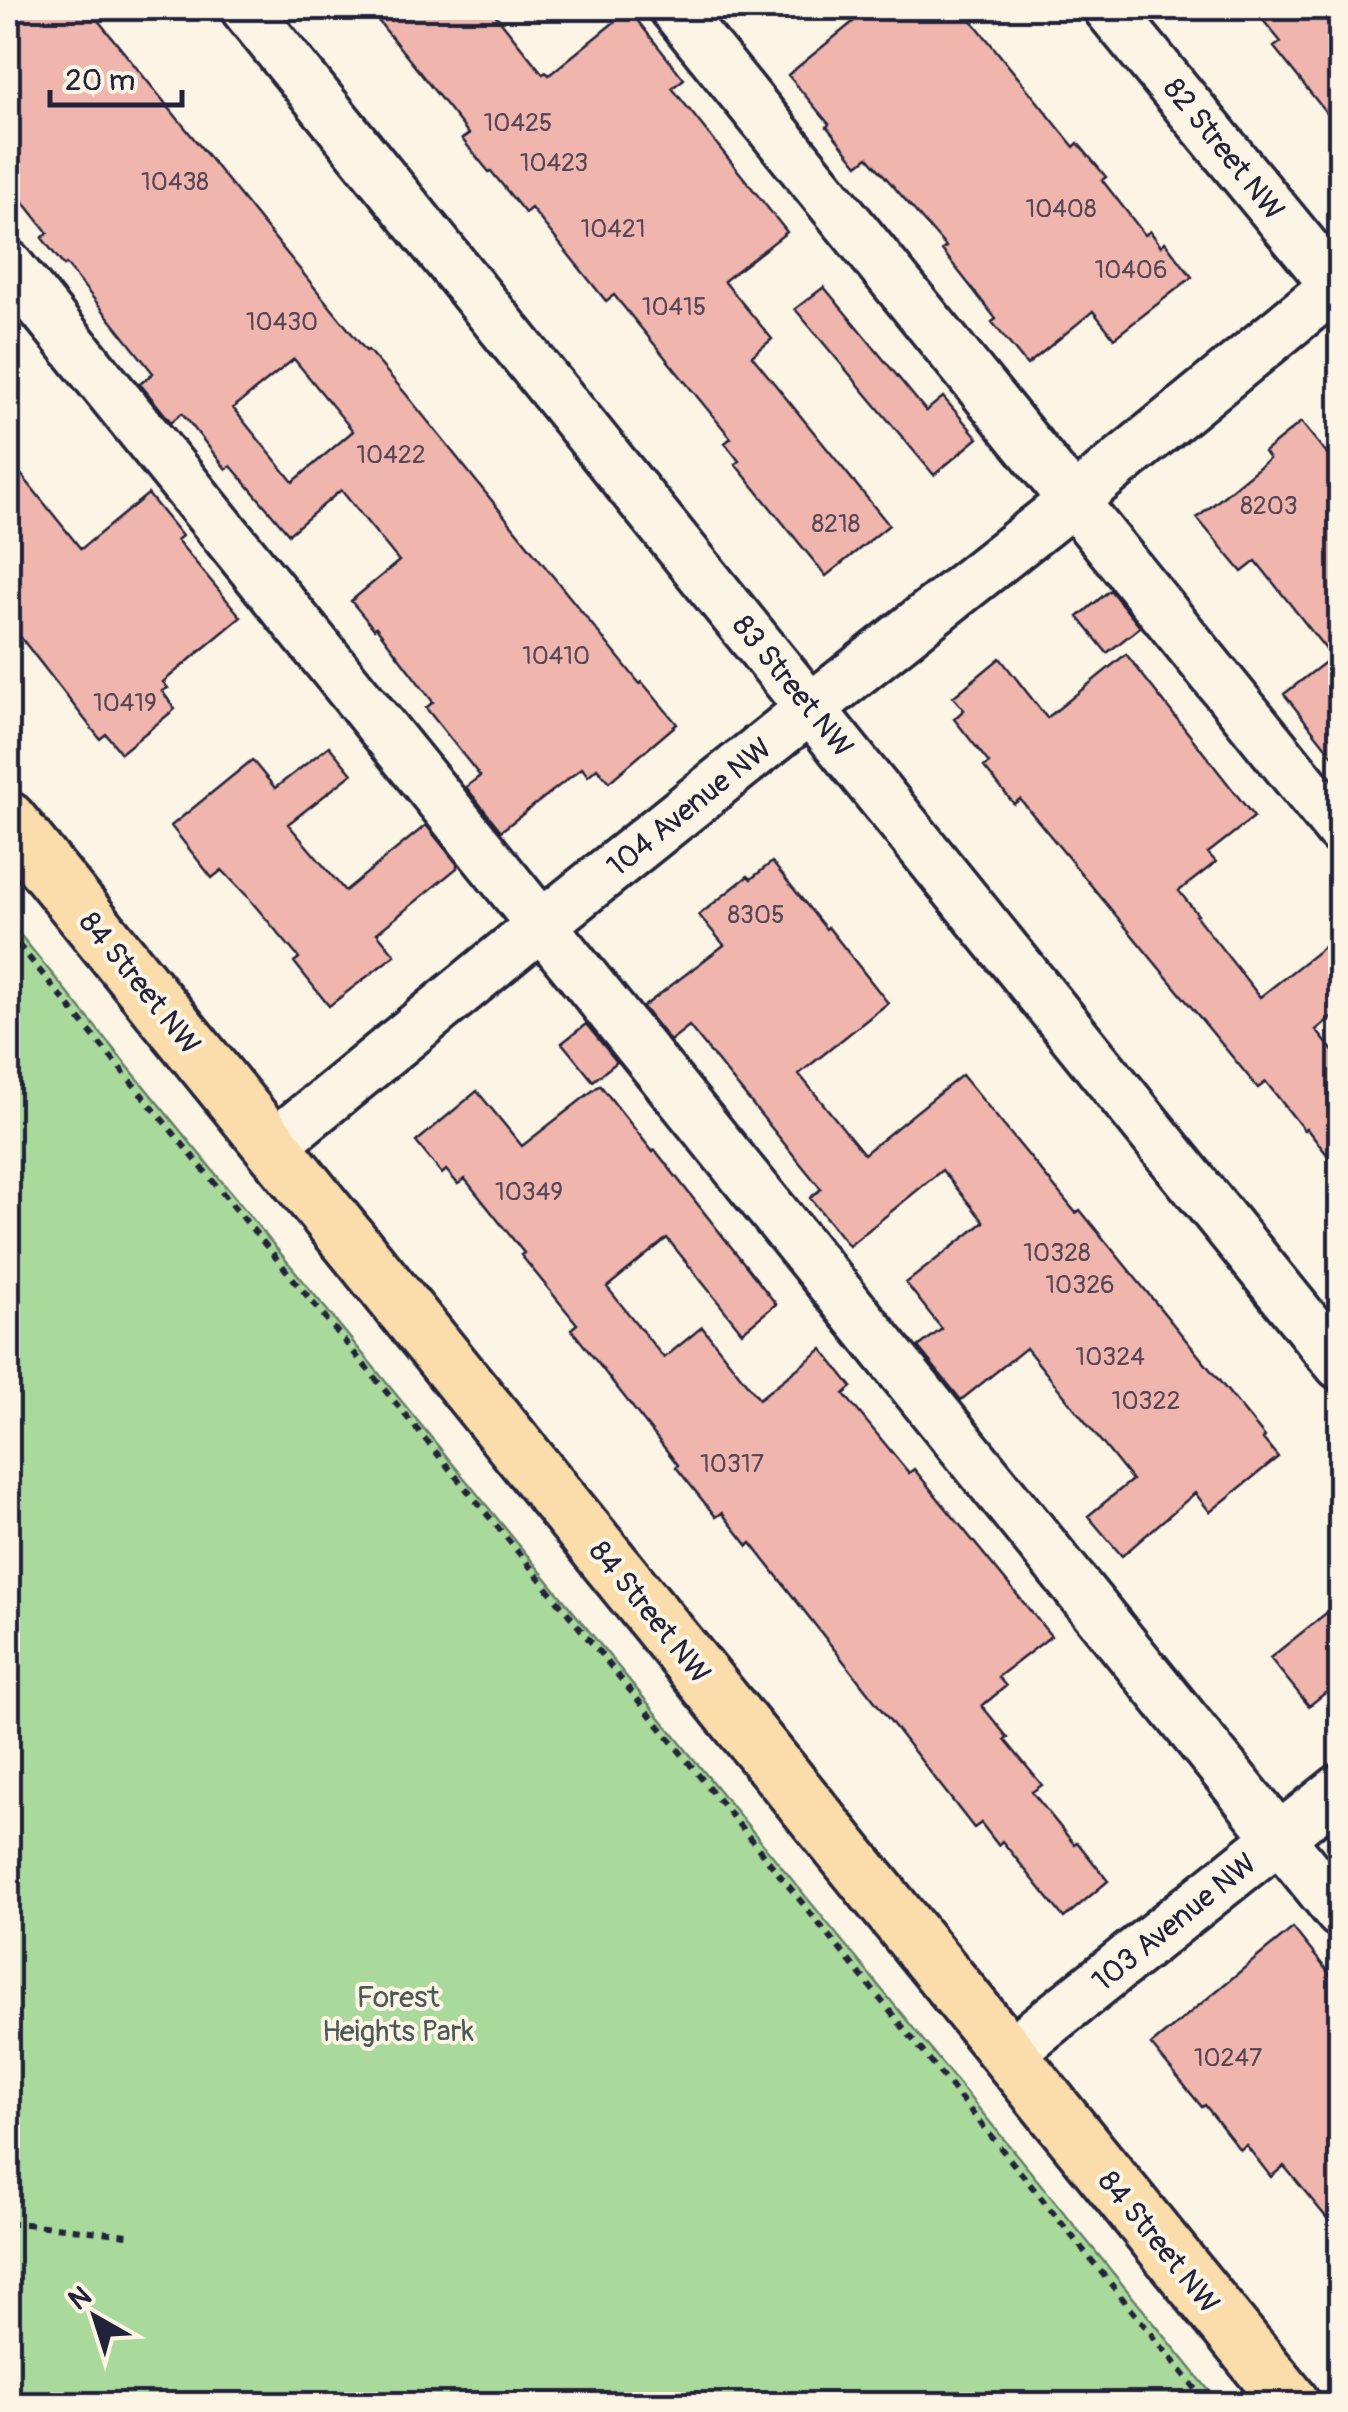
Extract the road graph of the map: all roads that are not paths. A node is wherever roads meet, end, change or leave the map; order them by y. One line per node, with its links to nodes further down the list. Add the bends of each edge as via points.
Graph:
1 (245, 8): 7 (street, 83 Street NW)
2 (674, 8): 6 (street)
3 (1108, 8): 5 (street, 82 Street NW)
4 (8, 265): 10 (street)
5 (1339, 286): 6 (street, 104 Avenue NW)
6 (1074, 500): 7 (street, 104 Avenue NW); 9 (street)
7 (811, 708): 10 (street, 104 Avenue NW); 12 (street, 83 Street NW)
8 (8, 820): 11 (main road, 84 Street NW)
9 (1340, 830)
10 (540, 926): 11 (street, 104 Avenue NW); 14 (street)
11 (272, 1146): 16 (main road, 84 Street NW)
12 (1340, 1365)
13 (1340, 1789): 14 (street, 103 Avenue NW)
14 (1279, 1838): 15 (street); 16 (street, 103 Avenue NW)
15 (1340, 1913)
16 (1007, 2055): 17 (main road, 84 Street NW)
17 (1292, 2404)

